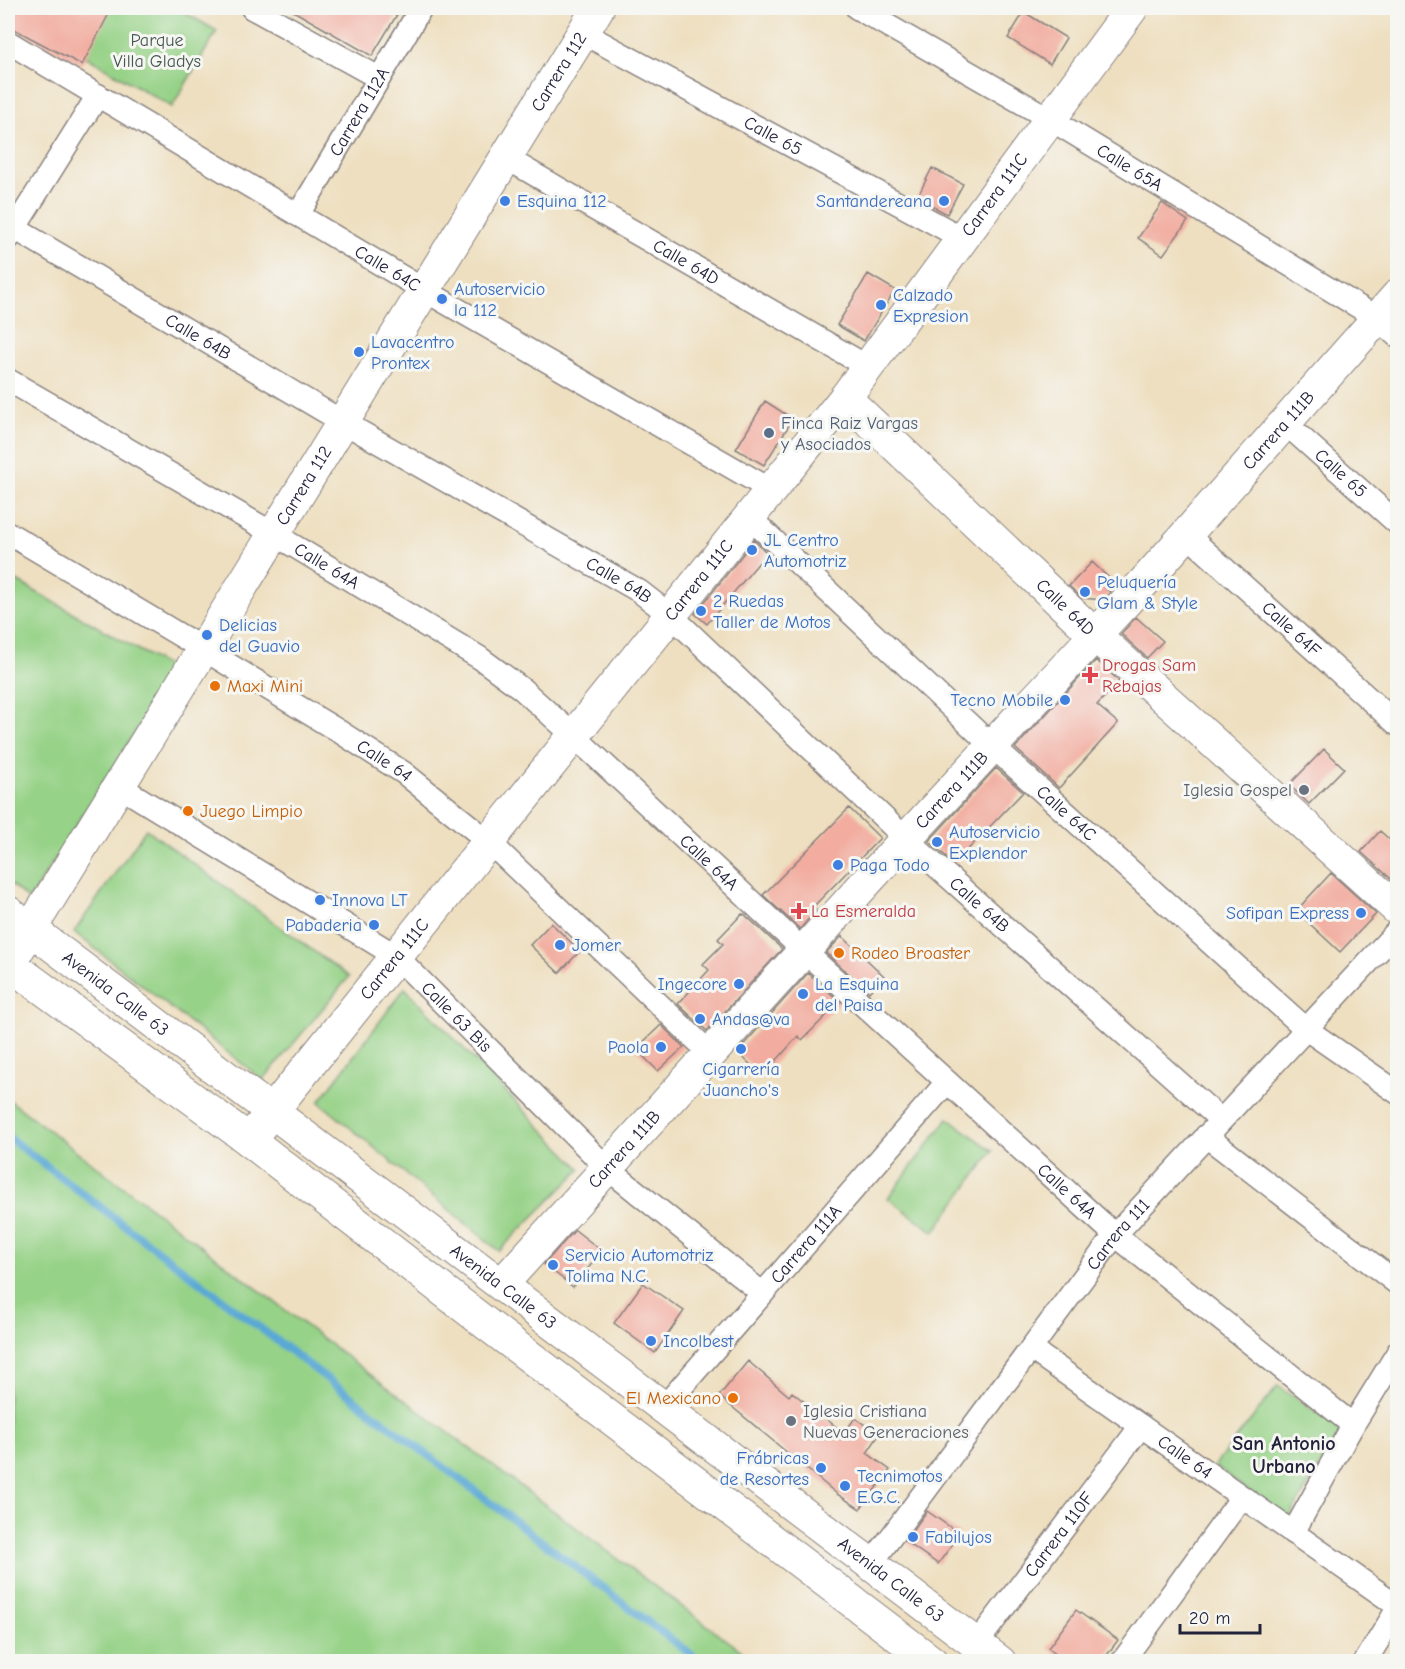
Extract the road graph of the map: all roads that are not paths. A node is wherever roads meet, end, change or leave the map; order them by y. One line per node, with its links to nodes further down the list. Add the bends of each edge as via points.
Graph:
1 (252, 8): 7 (street)
2 (421, 8): 7 (street, Carrera 112A)
3 (857, 8): 9 (street, Calle 65A)
4 (1132, 8): 9 (main road, Carrera 111C)
5 (590, 20): 10 (main road, Carrera 112); 13 (street, Calle 65)
6 (8, 42): 8 (street, Calle 64C)
7 (379, 78): 11 (street, Carrera 112A)
8 (98, 95): 11 (street, Calle 64C); 12 (street)
9 (1050, 119): 13 (main road, Carrera 111C); 16 (street, Calle 65A)
10 (506, 158): 14 (main road, Carrera 112); 17 (street, Calle 64D)
11 (298, 215): 14 (street, Calle 64C)
12 (11, 233): 20 (street, Calle 64B)
13 (962, 238): 17 (main road, Carrera 111C)
14 (424, 290): 20 (main road, Carrera 112); 22 (street, Calle 64C)
15 (1398, 295): 16 (main road, Carrera 111B)
16 (1387, 327): 21 (main road, Carrera 111B)
17 (867, 367): 19 (main road, Carrera 111C)
18 (8, 380): 26 (street, Calle 64A)
19 (844, 398): 22 (main road, Carrera 111C); 29 (main road, Calle 64D)
20 (343, 422): 26 (main road, Carrera 112); 28 (street, Calle 64B, via 639,591)
21 (1285, 423): 24 (street, Calle 65); 27 (main road, Carrera 111B)
22 (771, 490): 23 (main road, Carrera 111C)
23 (749, 517): 28 (main road, Carrera 111C); 33 (street, Calle 64C)
24 (1398, 524)
25 (8, 533): 30 (street, Calle 64)
26 (274, 534): 30 (main road, Carrera 112); 32 (street, Calle 64A, via 480,658)
27 (1186, 534): 29 (main road, Carrera 111B); 31 (street, Calle 64F)
28 (670, 615): 32 (main road, Carrera 111C); 35 (street, Calle 64B)
29 (1095, 635): 33 (main road, Carrera 111B); 37 (main road, Calle 64D)
30 (203, 649): 34 (main road, Carrera 112); 36 (street, Calle 64, via 404,773)
31 (1398, 725)
32 (573, 735): 36 (main road, Carrera 111C); 40 (street, Calle 64A)
33 (992, 746): 35 (main road, Carrera 111B); 43 (street, Calle 64C)
34 (119, 786): 38 (main road, Carrera 112); 41 (street, Calle 63 Bis)
35 (906, 839): 40 (main road, Carrera 111B); 48 (street, Calle 64B)
36 (488, 841): 41 (main road, Carrera 111C); 44 (street, Calle 64)
37 (1398, 910)
38 (19, 921): 42 (main road, Carrera 112); 47 (main road, Avenida Calle 63)
39 (1398, 930): 43 (street, Carrera 111)
40 (804, 951): 44 (main road, Carrera 111B); 45 (street, Calle 64A)
41 (396, 956): 47 (main road, Carrera 111C); 50 (street, Calle 63 Bis)
42 (8, 963): 49 (main road)
43 (1306, 1029): 46 (street, Calle 64C); 48 (street, Carrera 111)
44 (711, 1054): 50 (main road, Carrera 111B)
45 (947, 1082): 51 (street, Calle 64A); 54 (street, Carrera 111A)
46 (1398, 1093)
47 (272, 1110): 49 (main road, Carrera 111C); 52 (main road, Avenida Calle 63)
48 (1214, 1128): 51 (street, Carrera 111); 53 (street, Calle 64B)
49 (249, 1140): 65 (main road)
50 (607, 1168): 52 (main road, Carrera 111B); 54 (street, Calle 63 Bis)
51 (1115, 1235): 55 (street, Carrera 111); 58 (street, Calle 64A)
52 (502, 1284): 57 (main road, Avenida Calle 63)
53 (1398, 1284)
54 (762, 1293): 57 (street, Carrera 111A)
55 (1030, 1349): 59 (street, Calle 64); 62 (street, Carrera 111)
56 (1398, 1352): 58 (street)
57 (664, 1407): 62 (main road, Avenida Calle 63)
58 (1353, 1425): 61 (street)
59 (1142, 1426): 60 (street, Calle 64); 64 (street, Carrera 110F)
60 (1242, 1497): 61 (street, Calle 64); 66 (street)
61 (1293, 1533): 63 (street, Calle 64)
62 (872, 1564): 64 (main road, Avenida Calle 63)
63 (1398, 1607): 67 (street)
64 (989, 1652)
65 (932, 1662)
66 (1122, 1662)
67 (1365, 1662)

